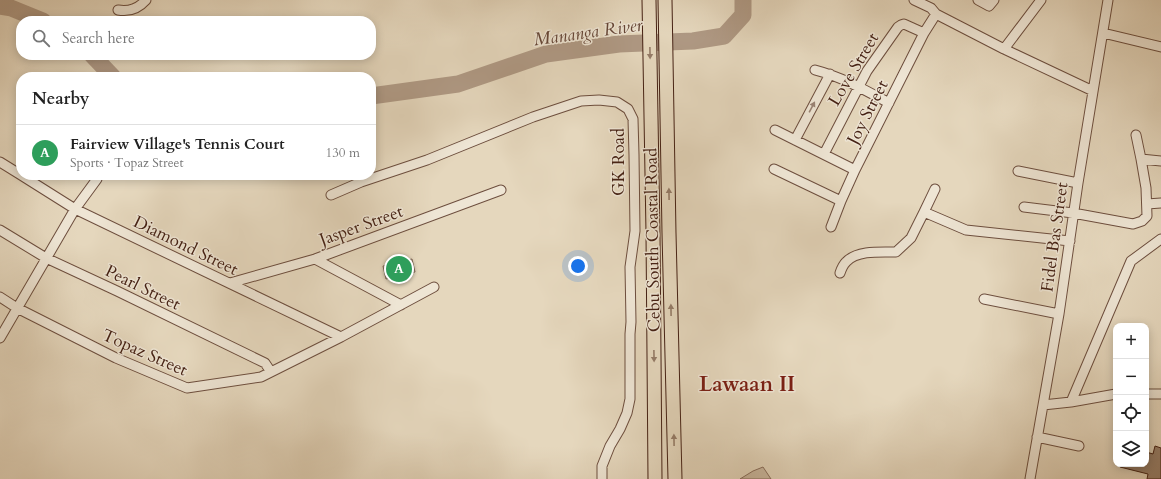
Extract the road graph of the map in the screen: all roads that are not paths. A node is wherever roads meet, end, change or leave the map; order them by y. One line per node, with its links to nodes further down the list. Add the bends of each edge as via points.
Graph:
1 (146, 0): 10 (street, via 136,9 126,12)
2 (649, 0): 71 (highway, Cebu South Coastal Road, one-way to 71)
3 (665, 0): 72 (highway, Cebu South Coastal Road, one-way to 3)
4 (914, 0): 9 (street)
5 (978, 0): 6 (street, via 990,6)
6 (994, 0)
7 (1041, 0): 14 (street)
8 (1108, 0): 12 (street, Fidel Bas Street)
9 (934, 7): 11 (street, Joy Street); 14 (street)
10 (118, 10)
11 (924, 33): 17 (street, Love Street, via 901,25 870,66); 19 (street, Joy Street)
12 (1103, 33): 13 (street); 18 (street, Fidel Bas Street)
13 (1161, 47)
14 (1004, 49): 18 (street)
15 (815, 70): 16 (street)
16 (830, 74): 17 (street); 22 (street, one-way to 16)
17 (859, 87): 19 (street); 23 (street, Love Street)
18 (1093, 90): 35 (street, Fidel Bas Street)
19 (889, 103): 28 (street, Joy Street)
20 (775, 130): 22 (street)
21 (1136, 135): 24 (street)
22 (795, 140): 23 (street)
23 (824, 154): 28 (street)
24 (1141, 159): 25 (street); 41 (street)
25 (1161, 161)
26 (0, 162): 30 (street, Diamond Street)
27 (774, 169): 39 (street)
28 (855, 170): 39 (street, Joy Street)
29 (1018, 171): 35 (street)
30 (16, 172)
31 (376, 177): 70 (street, GK Road, via 581,101 617,102 628,109 634,119 635,230 630,267 630,399 627,413 602,466)
32 (29, 180): 43 (street, Diamond Street)
33 (96, 180): 43 (street)
34 (367, 180): 38 (street, GK Road)
35 (1078, 183): 45 (street, Fidel Bas Street)
36 (935, 189): 44 (street)
37 (501, 190): 51 (street, Jasper Street)
38 (330, 195)
39 (841, 200): 46 (street, Joy Street)
40 (1161, 203): 41 (street)
41 (1147, 204): 45 (street, via 1147,216 1133,224)
42 (1024, 207): 45 (street)
43 (75, 209): 50 (street); 53 (street, Diamond Street)
44 (924, 212): 49 (street, via 966,230); 52 (street, via 911,238 896,252 866,253 851,258 845,262)
45 (1073, 213): 49 (street, Fidel Bas Street)
46 (831, 227)
47 (0, 230): 50 (street, Pearl Street)
48 (1161, 239): 66 (street, via 1131,261)
49 (1070, 241): 59 (street, Fidel Bas Street)
50 (46, 258): 58 (street); 62 (street, Pearl Street, via 265,363)
51 (315, 259): 53 (street, Jasper Street); 57 (street)
52 (840, 273)
53 (230, 283): 60 (street, Diamond Street)
54 (434, 287): 57 (street, Topaz Street)
55 (0, 297): 58 (street, Topaz Street)
56 (984, 299): 59 (street)
57 (401, 305): 60 (street, Topaz Street)
58 (17, 308): 61 (street); 62 (street, Topaz Street, via 116,358 187,388 261,377)
59 (1059, 314): 67 (street, Fidel Bas Street)
60 (341, 337): 62 (street, Topaz Street)
61 (0, 338)
62 (271, 372)
63 (1149, 394): 64 (street)
64 (1161, 394)
65 (1113, 395): 66 (street)
66 (1071, 402): 67 (street)
67 (1043, 405): 68 (street, Fidel Bas Street)
68 (1037, 437): 69 (street); 73 (street, Fidel Bas Street)
69 (1079, 446)
70 (602, 479)
71 (655, 479)
72 (675, 479)
73 (1030, 479)

